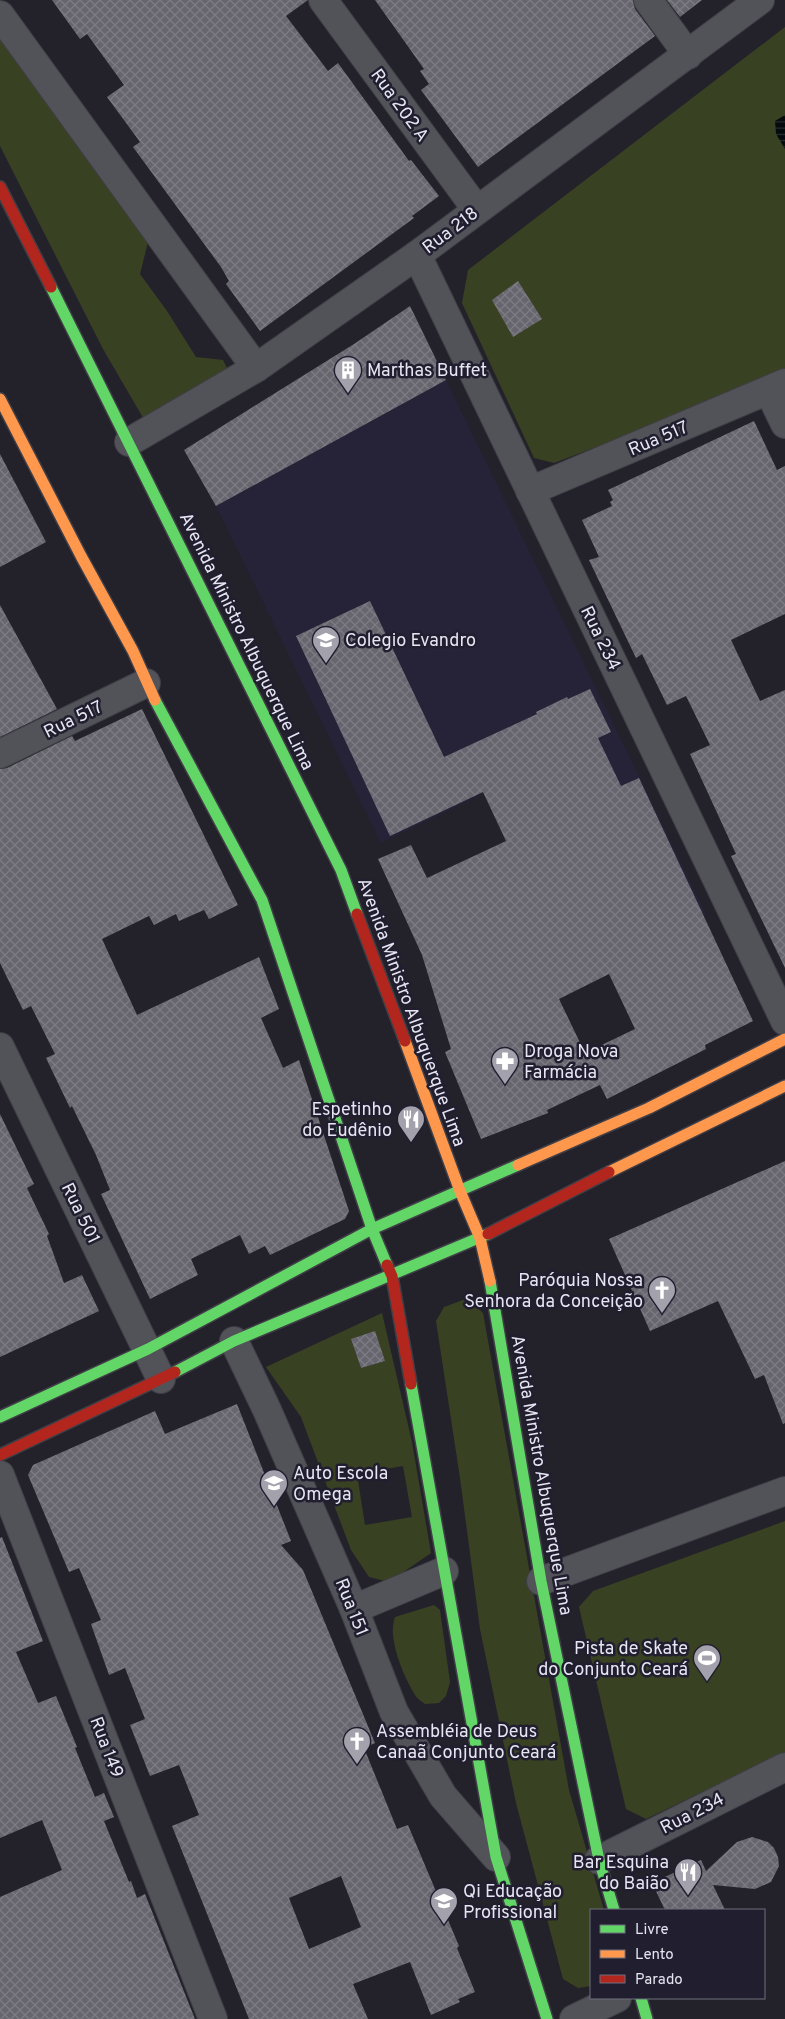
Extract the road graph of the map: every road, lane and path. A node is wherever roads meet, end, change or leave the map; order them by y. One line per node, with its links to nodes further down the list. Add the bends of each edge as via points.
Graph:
1 (323, 0): 7 (street, Rua 202 A)
2 (648, 0): 5 (street)
3 (760, 0): 5 (street, Rua 218)
4 (0, 15): 9 (street)
5 (688, 55): 7 (street, Rua 218)
6 (0, 187): 13 (street, Avenida Ministro Albuquerque Lima)
7 (476, 210): 8 (street, Rua 218)
8 (417, 255): 9 (street, Rua 218); 14 (street, Rua 234)
9 (256, 368): 13 (street, Rua 218)
10 (777, 387): 12 (street); 14 (street, Rua 517)
11 (0, 399): 15 (street, via 134,650)
12 (785, 424)
13 (129, 442): 23 (street, Avenida Ministro Albuquerque Lima, via 341,870)
14 (530, 491): 17 (street, Rua 234)
15 (146, 683): 16 (street, Rua 517); 24 (street, via 262,900)
16 (0, 754)
17 (785, 1021)
18 (785, 1039): 23 (street, via 651,1112)
19 (0, 1047): 28 (street, Rua 501)
20 (785, 1086): 22 (street)
21 (660, 1130): 22 (street)
22 (666, 1145): 25 (street, via 564,1193)
23 (460, 1191): 24 (street); 25 (street, Avenida Ministro Albuquerque Lima)
24 (372, 1229): 26 (street); 28 (street)
25 (480, 1238): 26 (street); 35 (street, Avenida Ministro Albuquerque Lima, via 495,1304)
26 (392, 1276): 27 (street); 34 (street)
27 (234, 1341): 29 (street); 36 (street, Rua 151)
28 (148, 1349): 29 (street, Rua 501); 30 (street)
29 (161, 1379): 31 (street)
30 (0, 1417)
31 (0, 1455)
32 (0, 1475): 43 (street, Rua 149)
33 (785, 1490): 35 (street)
34 (444, 1571): 36 (street); 38 (street)
35 (542, 1581): 39 (street, Avenida Ministro Albuquerque Lima)
36 (354, 1609): 38 (street, Rua 151, via 394,1712 443,1796)
37 (785, 1767): 39 (street, Rua 234)
38 (496, 1857): 44 (street)
39 (599, 1860): 40 (street, Avenida Ministro Albuquerque Lima)
40 (614, 1909)
41 (615, 1999): 45 (street)
42 (641, 1999): 46 (street)
43 (213, 2019)
44 (547, 2019)
45 (574, 2019)
46 (647, 2019)

